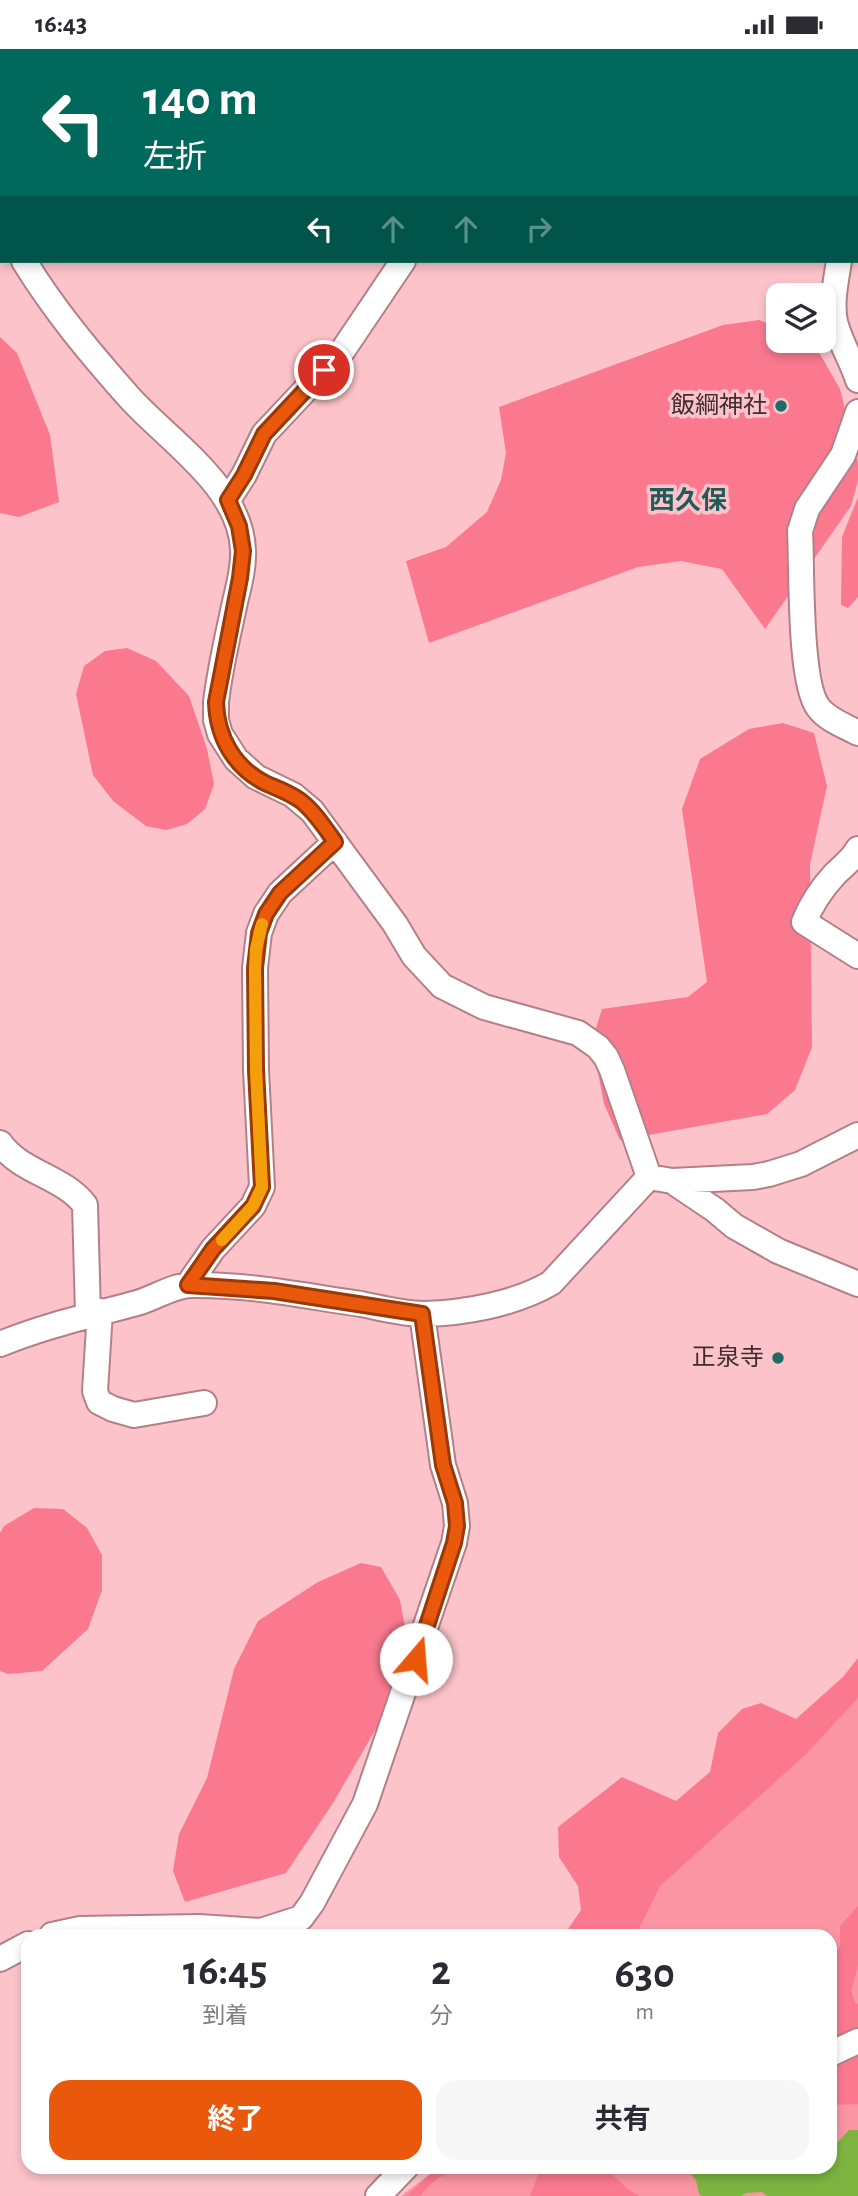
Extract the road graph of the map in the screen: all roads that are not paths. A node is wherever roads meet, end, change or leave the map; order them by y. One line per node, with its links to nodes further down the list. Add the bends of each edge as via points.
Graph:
1 (25, 263): 6 (street, via 83,345)
2 (402, 263): 6 (street, via 343,350 264,434)
3 (839, 263): 4 (street, via 832,302)
4 (858, 380)
5 (858, 412): 7 (street, via 843,455 807,509 800,531 808,683 817,707)
6 (228, 500): 8 (street, via 243,551 216,702 220,734 246,770 303,803)
7 (858, 733)
8 (335, 842): 13 (street, via 414,956 442,986 484,1007 578,1033 598,1047); 15 (street, via 280,893 259,933 256,1070 262,1187 253,1206 213,1249)
9 (858, 849): 10 (street, via 804,922)
10 (858, 956)
11 (858, 1135): 13 (street, via 801,1164 769,1174)
12 (0, 1143): 16 (street, via 18,1162 69,1190 85,1205)
13 (660, 1179): 14 (street, via 778,1251); 17 (street, via 538,1291 472,1308)
14 (858, 1284)
15 (188, 1285): 16 (street); 17 (street, via 274,1291)
16 (94, 1312): 18 (street); 19 (street, via 99,1402 134,1415)
17 (422, 1314): 22 (street, via 443,1465 455,1503 454,1543 365,1804 301,1918)
18 (0, 1344)
19 (204, 1403)
20 (80, 1929): 21 (street)
21 (230, 1929)
22 (267, 1929)
23 (21, 1948): 24 (street)
24 (0, 1959)
25 (858, 2041): 26 (street)
26 (837, 2051)
27 (400, 2174): 28 (street)
28 (378, 2196)

